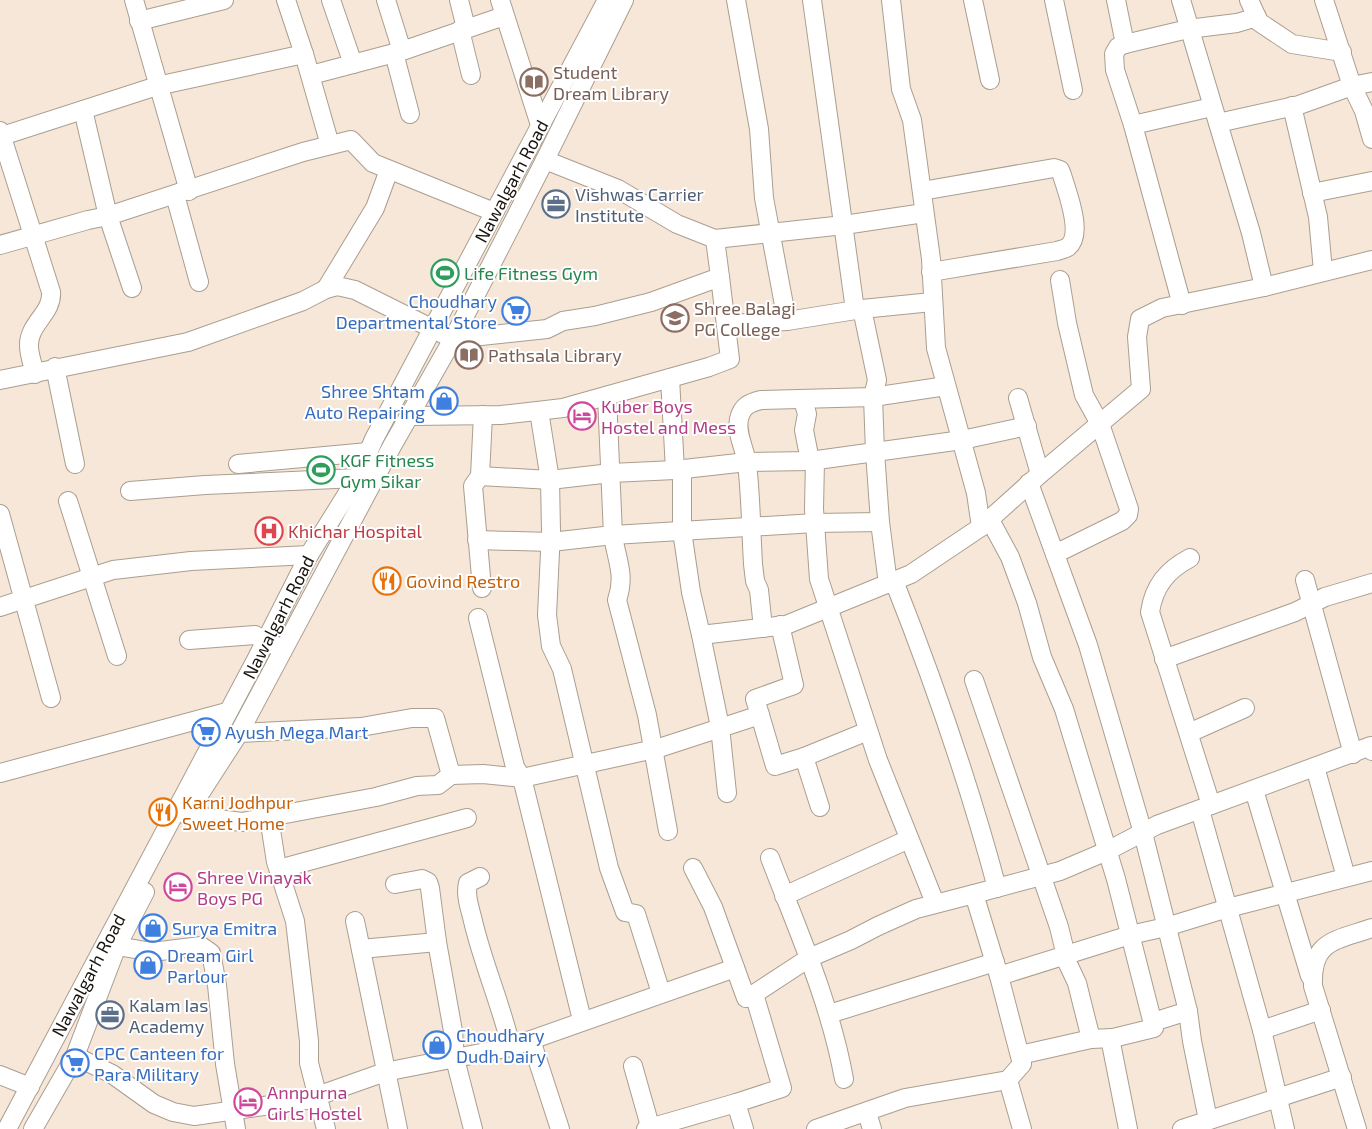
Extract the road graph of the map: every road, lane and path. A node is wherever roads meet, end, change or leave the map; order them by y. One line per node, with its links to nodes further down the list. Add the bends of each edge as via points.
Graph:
1 (134, 0): 20 (street)
2 (224, 0): 20 (street)
3 (331, 0): 27 (street)
4 (386, 0): 24 (street)
5 (459, 0): 21 (street)
6 (624, 0): 44 (street)
7 (736, 0): 54 (street, via 760,129 764,198)
8 (812, 0): 53 (street)
9 (891, 0): 47 (street, via 901,89 912,120)
10 (973, 0): 30 (street)
11 (1054, 0): 34 (street)
12 (1116, 0): 23 (street)
13 (1181, 0): 22 (street)
14 (1250, 0): 19 (street)
15 (1324, 0): 25 (street)
16 (289, 1): 26 (street)
17 (603, 3): 39 (street, Nawalgarh Road)
18 (502, 8): 21 (street); 39 (street)
19 (1257, 17): 22 (street); 25 (street, via 1259,22 1292,44)
20 (138, 21): 32 (street)
21 (463, 29): 24 (street); 29 (street)
22 (1188, 29): 23 (street); 38 (street)
23 (1125, 44): 40 (street, via 1118,47 1113,59)
24 (398, 52): 27 (street); 37 (street)
25 (1342, 52): 33 (street)
26 (304, 54): 28 (street); 32 (street)
27 (353, 64): 28 (street)
28 (310, 75): 43 (street)
29 (471, 75)
30 (990, 80)
31 (1372, 82): 33 (street)
32 (157, 86): 36 (street); 48 (street)
33 (1352, 86): 35 (street); 42 (street)
34 (1073, 90)
35 (1292, 106): 38 (street); 49 (street)
36 (83, 110): 41 (street); 52 (street)
37 (410, 114)
38 (1215, 115): 40 (street); 64 (street)
39 (540, 125): 50 (street, Nawalgarh Road)
40 (1133, 125): 68 (street)
41 (1, 133): 55 (street)
42 (1372, 138)
43 (330, 145): 45 (street, via 351,140 373,163); 48 (street)
44 (545, 160): 56 (street, via 618,189 677,224); 73 (street)
45 (389, 170): 50 (street); 66 (street, via 374,208)
46 (1372, 181): 49 (street)
47 (922, 191): 51 (street); 60 (street, via 1054,168 1062,175 1075,224 1075,237 1068,247 1057,251)
48 (182, 193): 52 (street); 63 (street)
49 (1312, 193): 59 (street, via 1322,238)
50 (494, 212): 72 (street, Nawalgarh Road)
51 (924, 213): 53 (street); 60 (street)
52 (108, 216): 55 (street); 65 (street)
53 (844, 225): 54 (street); 69 (street)
54 (771, 233): 56 (street); 70 (street)
55 (35, 236): 57 (street); 75 (street, via 52,300 30,335 28,347)
56 (715, 239): 61 (street)
57 (0, 245)
58 (1372, 260): 59 (street)
59 (1323, 271): 64 (street)
60 (931, 272): 67 (street)
61 (720, 277): 71 (street); 73 (street, via 650,302 563,321 547,329)
62 (1060, 280): 86 (street, via 1084,395)
63 (198, 282)
64 (1264, 287): 68 (street)
65 (132, 288)
66 (326, 289): 72 (street, via 337,286 349,288); 74 (street, via 303,301 188,342)
67 (932, 302): 69 (street); 78 (street, via 936,348)
68 (1182, 305): 86 (street, via 1162,308 1140,319 1137,337 1141,389)
69 (858, 310): 70 (street); 80 (street, via 877,380)
70 (788, 321): 71 (street)
71 (727, 324): 76 (street, via 730,358)
72 (435, 328): 73 (street); 89 (street, Nawalgarh Road)
73 (453, 339): 85 (street)
74 (55, 367): 75 (street); 93 (street)
75 (35, 374): 77 (street)
76 (670, 378): 79 (street); 95 (street)
77 (0, 380)
78 (946, 386): 80 (street); 88 (street)
79 (607, 396): 83 (street, via 562,408); 96 (street)
80 (873, 397): 82 (street); 90 (street)
81 (1018, 398): 87 (street)
82 (804, 400): 91 (street, via 804,430); 92 (street, via 761,400 743,408 739,419 739,440)
83 (539, 410): 84 (street); 100 (street)
84 (483, 415): 85 (street); 97 (street)
85 (410, 416): 129 (street)
86 (1100, 424): 99 (street); 112 (street, via 1127,500 1128,515)
87 (1027, 426): 88 (street); 99 (street)
88 (962, 440): 90 (street); 106 (street)
89 (368, 452): 94 (street); 98 (street, Nawalgarh Road)
90 (875, 452): 91 (street); 104 (street)
91 (812, 460): 92 (street); 105 (street)
92 (747, 462): 95 (street); 107 (street)
93 (75, 464)
94 (238, 464)
95 (678, 470): 96 (street); 108 (street)
96 (611, 473): 100 (street); 109 (street)
97 (480, 476): 100 (street); 110 (street, via 473,486)
98 (357, 478): 101 (street); 113 (street, Nawalgarh Road)
99 (1034, 478): 106 (street); 112 (street)
100 (550, 480): 111 (street)
101 (130, 491)
102 (68, 501): 115 (street)
103 (0, 514): 120 (street)
104 (880, 522): 105 (street); 117 (street)
105 (814, 523): 107 (street); 123 (street, via 819,580)
106 (986, 523): 117 (street, via 911,574); 160 (street, via 1010,557 1027,603)
107 (750, 528): 108 (street); 125 (street, via 755,580)
108 (682, 531): 109 (street); 126 (street, via 690,592)
109 (613, 535): 111 (street); 142 (street, via 621,588 617,600)
110 (477, 540): 111 (street); 119 (street)
111 (550, 542): 145 (street, via 547,614 551,646 562,669)
112 (1055, 554): 158 (street, via 1088,645)
113 (309, 555): 115 (street, via 192,561 113,570); 128 (street, Nawalgarh Road)
114 (1190, 558): 131 (street, via 1175,565 1153,596 1150,612)
115 (90, 577): 120 (street); 130 (street)
116 (1305, 580): 121 (street)
117 (891, 582): 123 (street); 169 (street, via 952,734)
118 (1372, 583): 121 (street)
119 (482, 588)
120 (24, 600): 122 (street); 133 (street)
121 (1312, 604): 131 (street); 143 (street)
122 (0, 607)
123 (827, 609): 125 (street); 138 (street)
124 (478, 618): 149 (street, via 515,767)
125 (772, 627): 126 (street); 136 (street, via 794,685 755,699)
126 (701, 635): 137 (street)
127 (189, 640): 128 (street, via 255,636)
128 (266, 640): 129 (street); 135 (street, Nawalgarh Road)
129 (282, 651): 139 (street)
130 (117, 656)
131 (1164, 659): 140 (street)
132 (974, 680): 165 (street)
133 (52, 698)
134 (1245, 708): 140 (street)
135 (228, 712): 147 (street); 208 (street, Nawalgarh Road)
136 (760, 716): 137 (street); 144 (street, via 776,766)
137 (720, 727): 142 (street); 151 (street)
138 (868, 731): 144 (street); 159 (street)
139 (239, 733): 148 (street, via 361,727 412,718 435,718); 154 (street)
140 (1189, 733): 153 (street)
141 (1372, 748): 143 (street)
142 (654, 749): 145 (street); 157 (street)
143 (1353, 754): 146 (street)
144 (804, 757): 152 (street)
145 (583, 764): 149 (street); 187 (street, via 609,868 625,912 636,914)
146 (1315, 767): 150 (street); 167 (street)
147 (0, 773)
148 (451, 775): 149 (street); 155 (street, via 438,785 417,786)
149 (522, 778): 192 (street)
150 (1254, 790): 153 (street); 170 (street)
151 (727, 793)
152 (820, 807)
153 (1205, 808): 158 (street); 174 (street)
154 (186, 815): 155 (street, via 242,822); 180 (street)
155 (269, 817): 163 (street)
156 (467, 818): 163 (street)
157 (668, 831)
158 (1142, 833): 160 (street); 176 (street)
159 (909, 839): 172 (street); 173 (street)
160 (1107, 851): 165 (street); 178 (street)
161 (770, 858): 172 (street)
162 (693, 868): 184 (street, via 713,907)
163 (279, 869): 209 (street, via 295,921 309,1063)
164 (1372, 871): 167 (street)
165 (1041, 876): 169 (street); 182 (street)
166 (480, 877): 198 (street, via 468,883 467,896 479,947)
167 (1346, 877): 170 (street)
168 (395, 884): 179 (street, via 422,879 428,882)
169 (997, 888): 171 (street)
170 (1284, 893): 174 (street); 186 (street)
171 (974, 894): 173 (street); 185 (street)
172 (784, 896): 183 (street)
173 (935, 903): 183 (street)
174 (1228, 908): 176 (street); 194 (street)
175 (355, 921): 181 (street)
176 (1166, 927): 178 (street); 190 (street)
177 (1372, 928): 186 (street, via 1330,943 1318,952)
178 (1130, 935): 182 (street); 193 (street)
179 (437, 942): 181 (street); 201 (street, via 448,992)
180 (117, 946): 200 (street); 213 (street, via 152,952 201,946 211,953)
181 (361, 950): 203 (street)
182 (1066, 954): 185 (street); 196 (street)
183 (809, 958): 188 (street); 191 (street)
184 (735, 968): 187 (street); 188 (street, via 746,998)
185 (997, 969): 191 (street); 199 (street)
186 (1313, 986): 189 (street)
187 (661, 993): 192 (street, via 626,1008)
188 (754, 994): 211 (street, via 782,1088)
189 (1321, 1010): 194 (street); 205 (street)
190 (1188, 1011): 193 (street); 212 (street)
191 (829, 1014): 206 (street)
192 (582, 1020): 197 (street)
193 (1153, 1022): 195 (street, via 1154,1028)
194 (1262, 1030): 210 (street)
195 (1110, 1038): 196 (street); 225 (street)
196 (1091, 1039): 199 (street)
197 (531, 1040): 198 (street); 221 (street)
198 (511, 1047): 201 (street)
199 (1020, 1055): 207 (street, via 1022,1064)
200 (74, 1056): 213 (street, via 112,1074 154,1104 173,1112); 217 (street)
201 (455, 1059): 203 (street); 220 (street)
202 (633, 1066): 216 (street)
203 (385, 1072): 209 (street); 219 (street)
204 (0, 1075): 208 (street)
205 (1342, 1077): 210 (street); 228 (street)
206 (844, 1079)
207 (1008, 1080): 214 (street, via 905,1098); 224 (street)
208 (30, 1087): 215 (street, Nawalgarh Road)
209 (316, 1095): 213 (street); 218 (street)
210 (1278, 1097): 212 (street); 227 (street)
211 (736, 1103): 216 (street); 222 (street)
212 (1208, 1120): 226 (street)
213 (234, 1121)
214 (869, 1121): 223 (street)
215 (10, 1124): 217 (street)
216 (648, 1128)
217 (32, 1129)
218 (326, 1129)
219 (398, 1129)
220 (473, 1129)
221 (560, 1129)
222 (744, 1129)
223 (816, 1129)
224 (1022, 1129)
225 (1128, 1129)
226 (1182, 1129)
227 (1285, 1129)
228 (1357, 1129)

